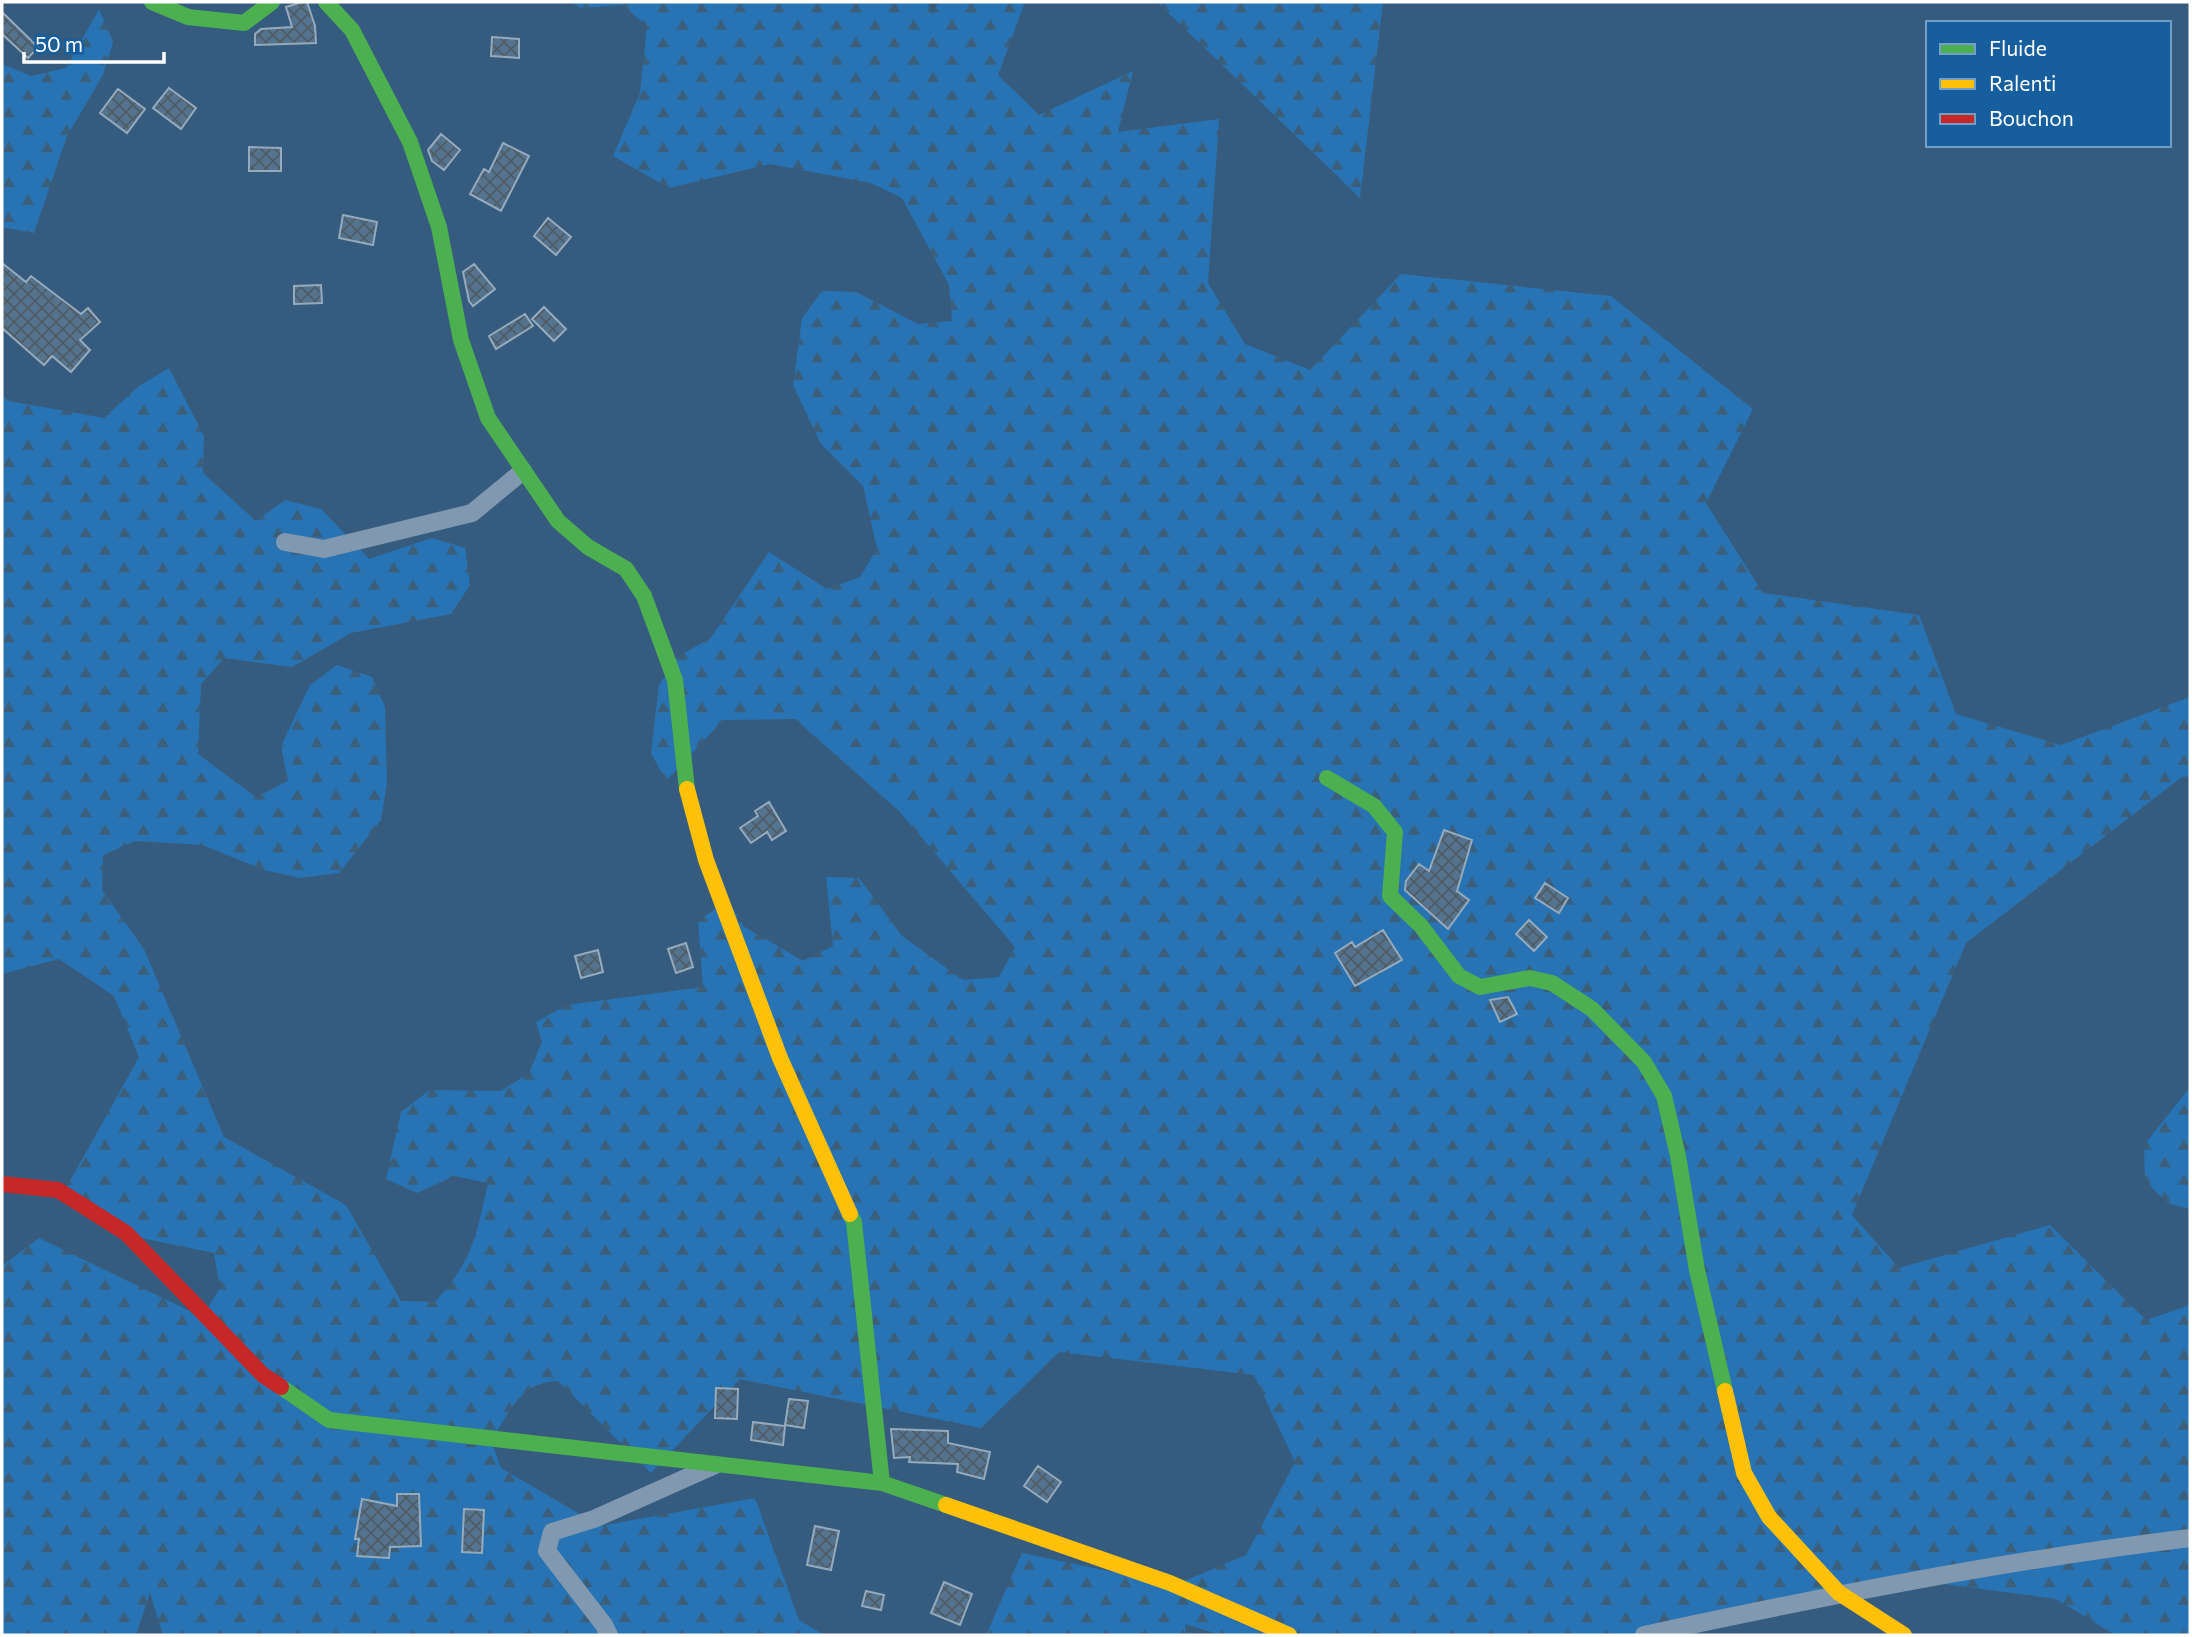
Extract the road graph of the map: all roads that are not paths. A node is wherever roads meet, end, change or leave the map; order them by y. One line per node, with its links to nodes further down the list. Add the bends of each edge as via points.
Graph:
1 (152, 2): 2 (street, via 188,17 244,23)
2 (272, 2)
3 (326, 2): 4 (street, via 352,30 410,142 439,227 461,340 488,418)
4 (523, 471): 5 (street, via 472,513 324,549); 9 (street, via 558,522 626,569 644,596 675,680 688,799 706,860 780,1058 854,1223)
5 (285, 542)
6 (1327, 778): 11 (street, via 1374,806 1395,832 1390,896 1421,926 1460,976 1480,987 1530,978 1552,983 1592,1009 1644,1062 1667,1108 1697,1270 1744,1473 1769,1517)
7 (2, 1184): 8 (street, via 58,1190 126,1233 263,1375 329,1420)
8 (718, 1464): 9 (street); 12 (street, via 552,1532 547,1551)
9 (883, 1483): 13 (street, via 1170,1583)
10 (2190, 1538): 11 (street)
11 (1839, 1593): 14 (street); 15 (street)
12 (609, 1635)
13 (1289, 1635)
14 (1644, 1635)
15 (1904, 1635)

